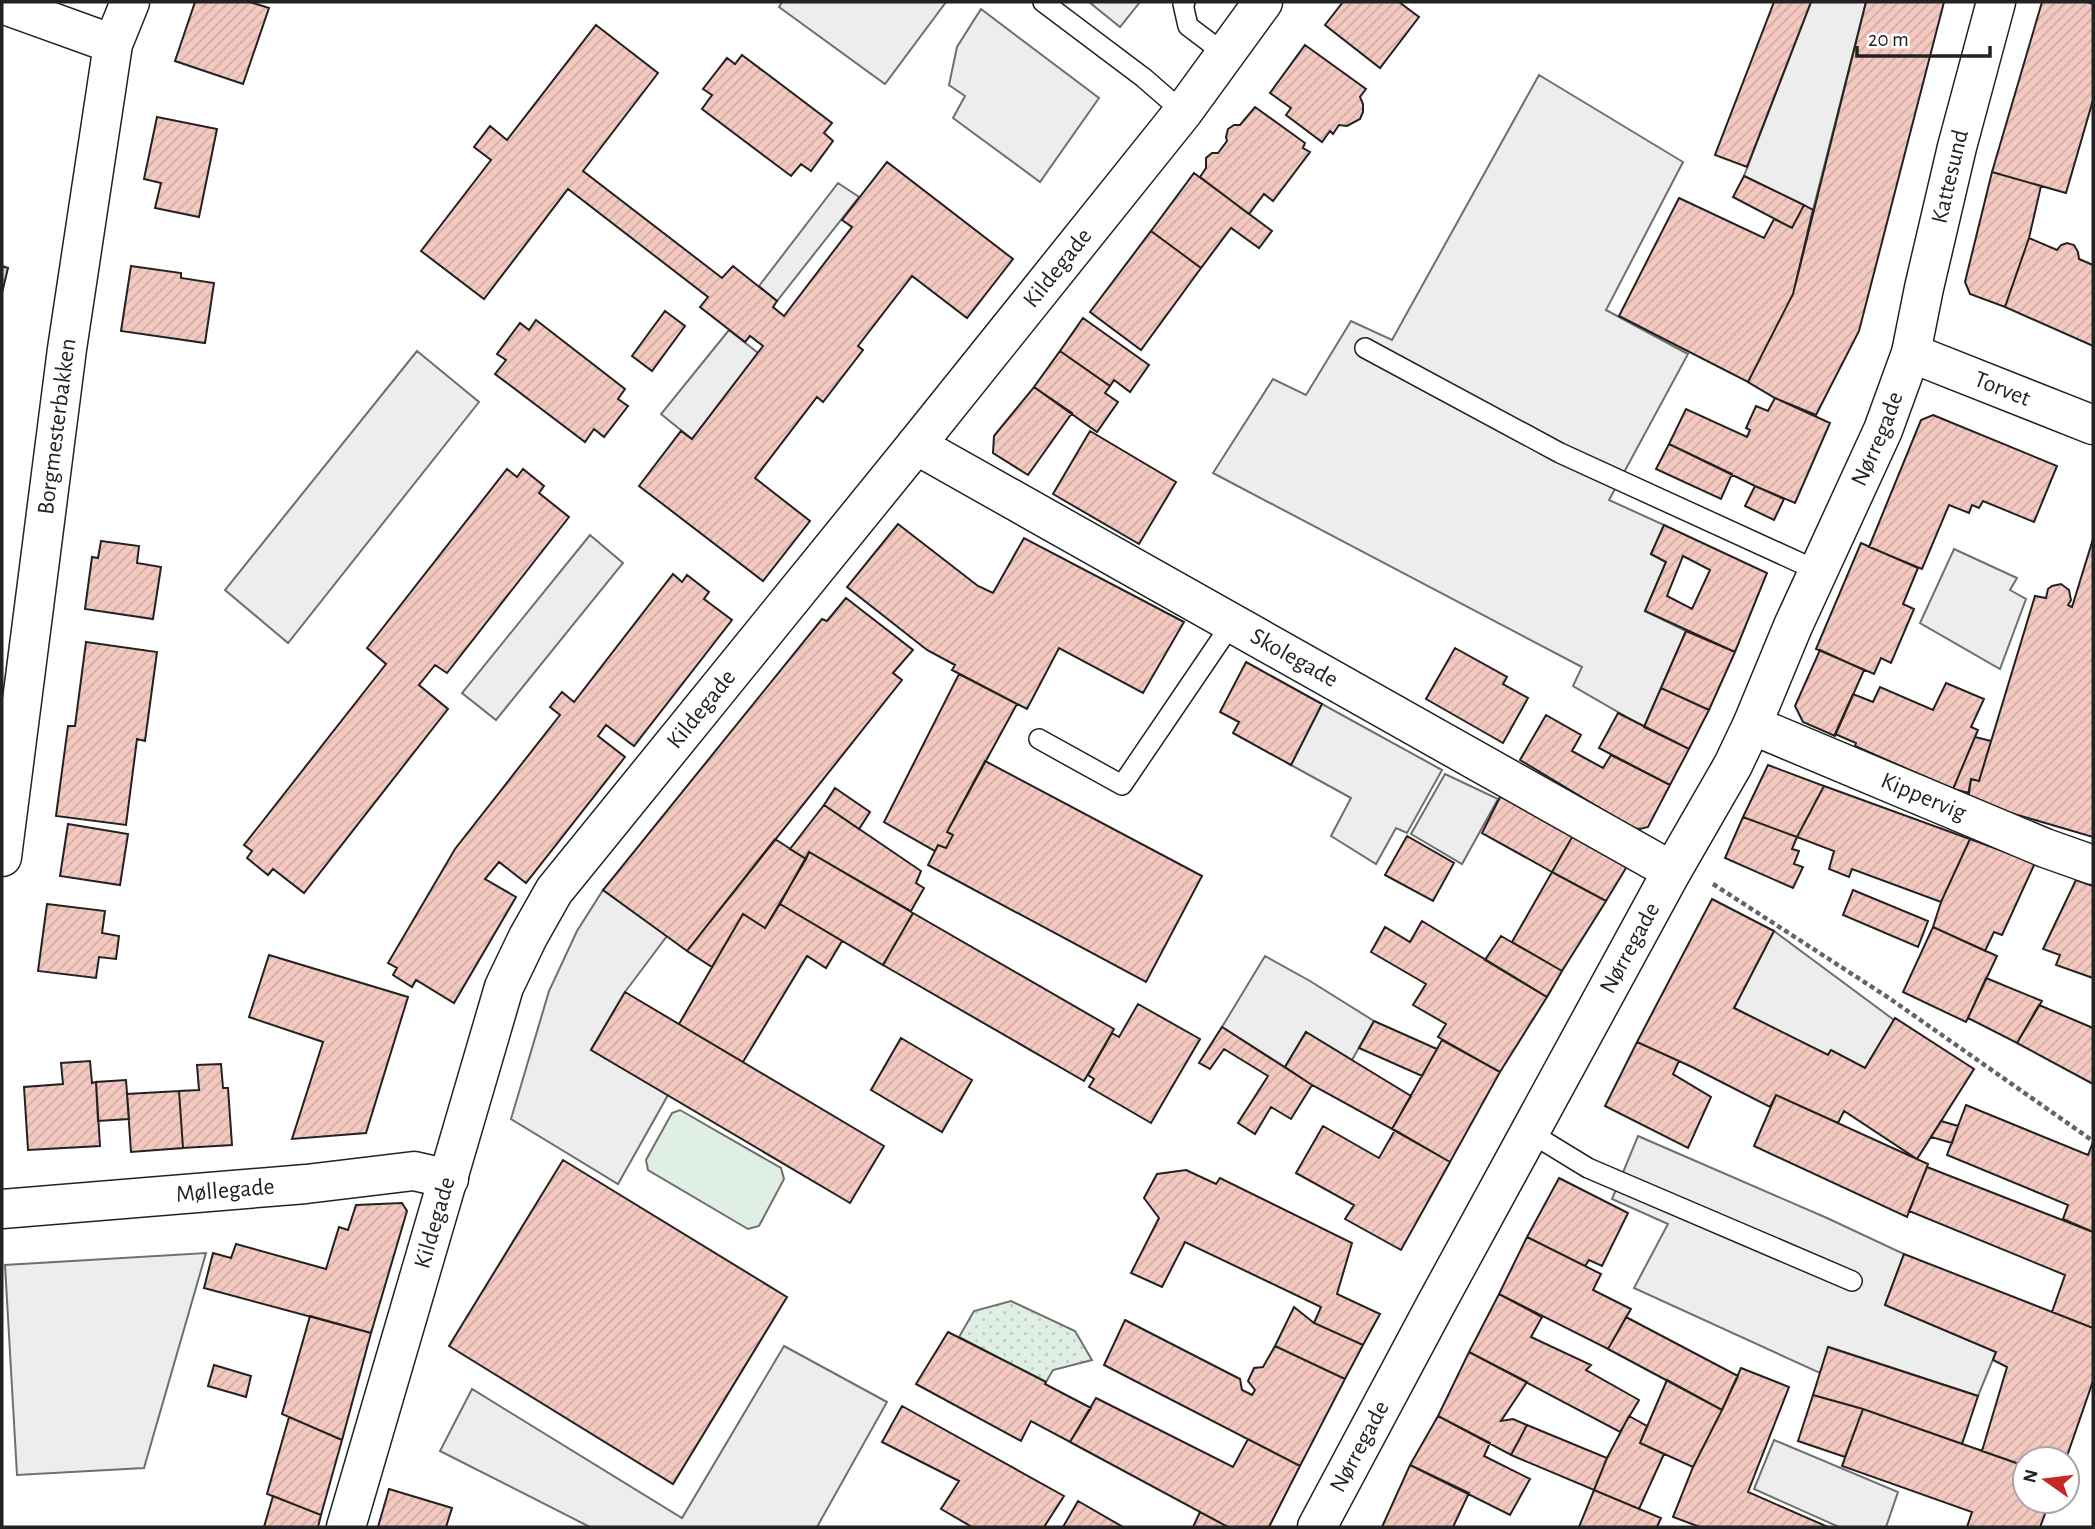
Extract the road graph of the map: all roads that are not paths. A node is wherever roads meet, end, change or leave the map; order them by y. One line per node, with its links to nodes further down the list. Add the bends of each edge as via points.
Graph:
1 (130, 2): 7 (street, Borgmesterbakken)
2 (1043, 2): 9 (lane)
3 (1185, 2): 8 (lane, via 1188,26)
4 (1263, 2): 8 (street, Kildegade)
5 (1996, 2): 11 (street, Kattesund, via 1954,160)
6 (2, 4): 7 (street)
7 (113, 44): 18 (street, Borgmesterbakken, via 67,349)
8 (1225, 54): 9 (street, Kildegade)
9 (1184, 112): 13 (street, Kildegade)
10 (1365, 348): 14 (lane, via 1560,453)
11 (1911, 353): 12 (street, Torvet); 14 (street, Nørregade, via 1883,430)
12 (2093, 425)
13 (916, 445): 15 (street, Skolegade); 22 (street, Kildegade, via 554,891 504,987)
14 (1818, 571): 16 (street, Nørregade)
15 (1233, 624): 17 (lane, via 1122,785); 20 (street, Skolegade)
16 (1752, 725): 19 (street, Kippervig); 20 (street, Nørregade)
17 (1039, 739)
18 (2, 857)
19 (2093, 865)
20 (1671, 871): 21 (street, Nørregade)
21 (1529, 1132): 24 (lane, via 1588,1168); 26 (street, Nørregade)
22 (449, 1179): 23 (street, Møllegade, via 414,1171); 25 (street, Kildegade)
23 (2, 1209)
24 (1852, 1281)
25 (346, 1527)
26 (1317, 1527)

